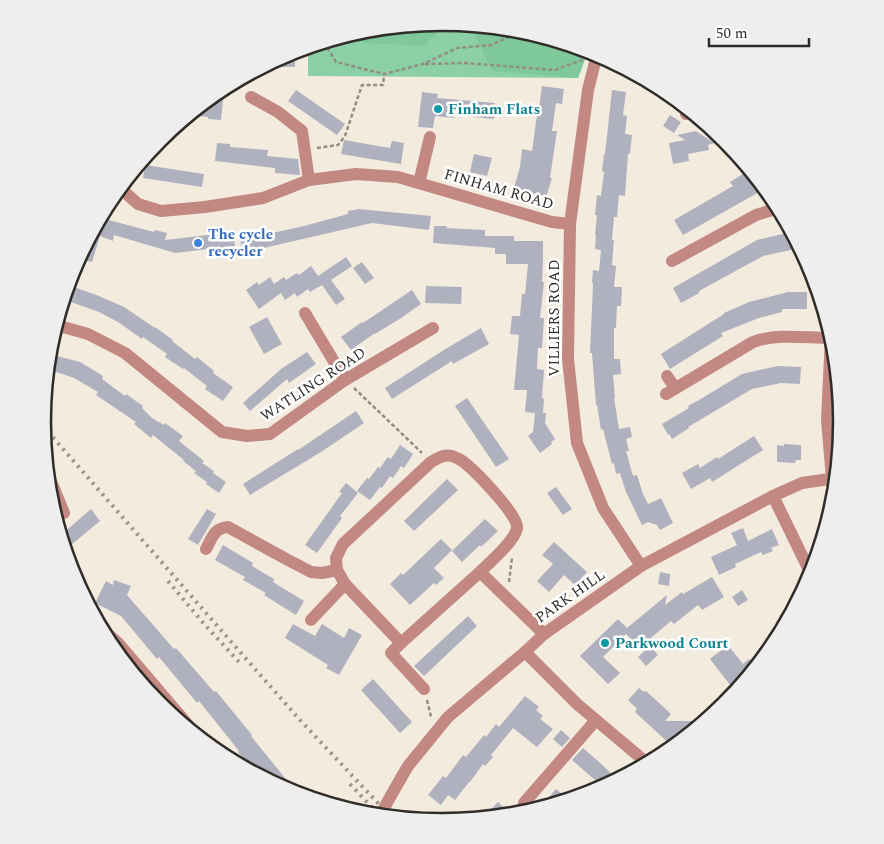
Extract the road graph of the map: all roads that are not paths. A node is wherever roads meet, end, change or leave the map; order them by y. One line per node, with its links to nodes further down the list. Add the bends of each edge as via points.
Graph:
1 (596, 63): 8 (street, VILLIERS ROAD, via 588,90)
2 (251, 97): 4 (street, via 302,131)
3 (430, 137): 5 (street)
4 (309, 180): 5 (street, FINHAM ROAD, via 356,174 398,177); 6 (street, FINHAM ROAD, via 263,198 161,211 138,204)
5 (419, 183): 8 (street, FINHAM ROAD, via 552,222)
6 (126, 193)
7 (770, 210): 10 (street, via 756,215)
8 (570, 224): 26 (street, VILLIERS ROAD, via 568,359 577,444 603,508)
9 (677, 244): 10 (street)
10 (684, 255): 11 (street)
11 (672, 262)
12 (305, 313): 18 (street)
13 (64, 327): 18 (street, WATLING ROAD, via 88,334 125,353 222,432 247,436 270,434)
14 (433, 328): 18 (street, WATLING ROAD)
15 (823, 337): 17 (street, via 772,337 753,342 670,391)
16 (829, 373): 19 (street, via 827,420)
17 (667, 376)
18 (346, 380)
19 (832, 440)
20 (828, 479): 21 (street, PARK HILL, via 802,484)
21 (773, 496): 25 (street); 26 (street, PARK HILL)
22 (61, 505): 23 (street)
23 (64, 513)
24 (206, 550): 27 (street, via 216,531 228,527 311,572)
25 (806, 564)
26 (641, 566): 31 (street, PARK HILL)
27 (337, 570): 28 (street, via 336,558 343,544 431,462 440,456 452,456 465,462 518,524 512,539); 29 (street)
28 (480, 572): 31 (street); 32 (street)
29 (345, 584): 30 (street); 32 (street)
30 (311, 620)
31 (544, 634): 34 (street, PARK HILL)
32 (401, 643): 35 (street, via 391,653)
33 (125, 651): 36 (street)
34 (524, 652): 37 (street); 40 (street, PARK HILL, bridge, via 448,717 408,766)
35 (424, 689)
36 (161, 693)
37 (596, 720): 38 (street); 39 (street)
38 (641, 758)
39 (524, 803)
40 (384, 808)

